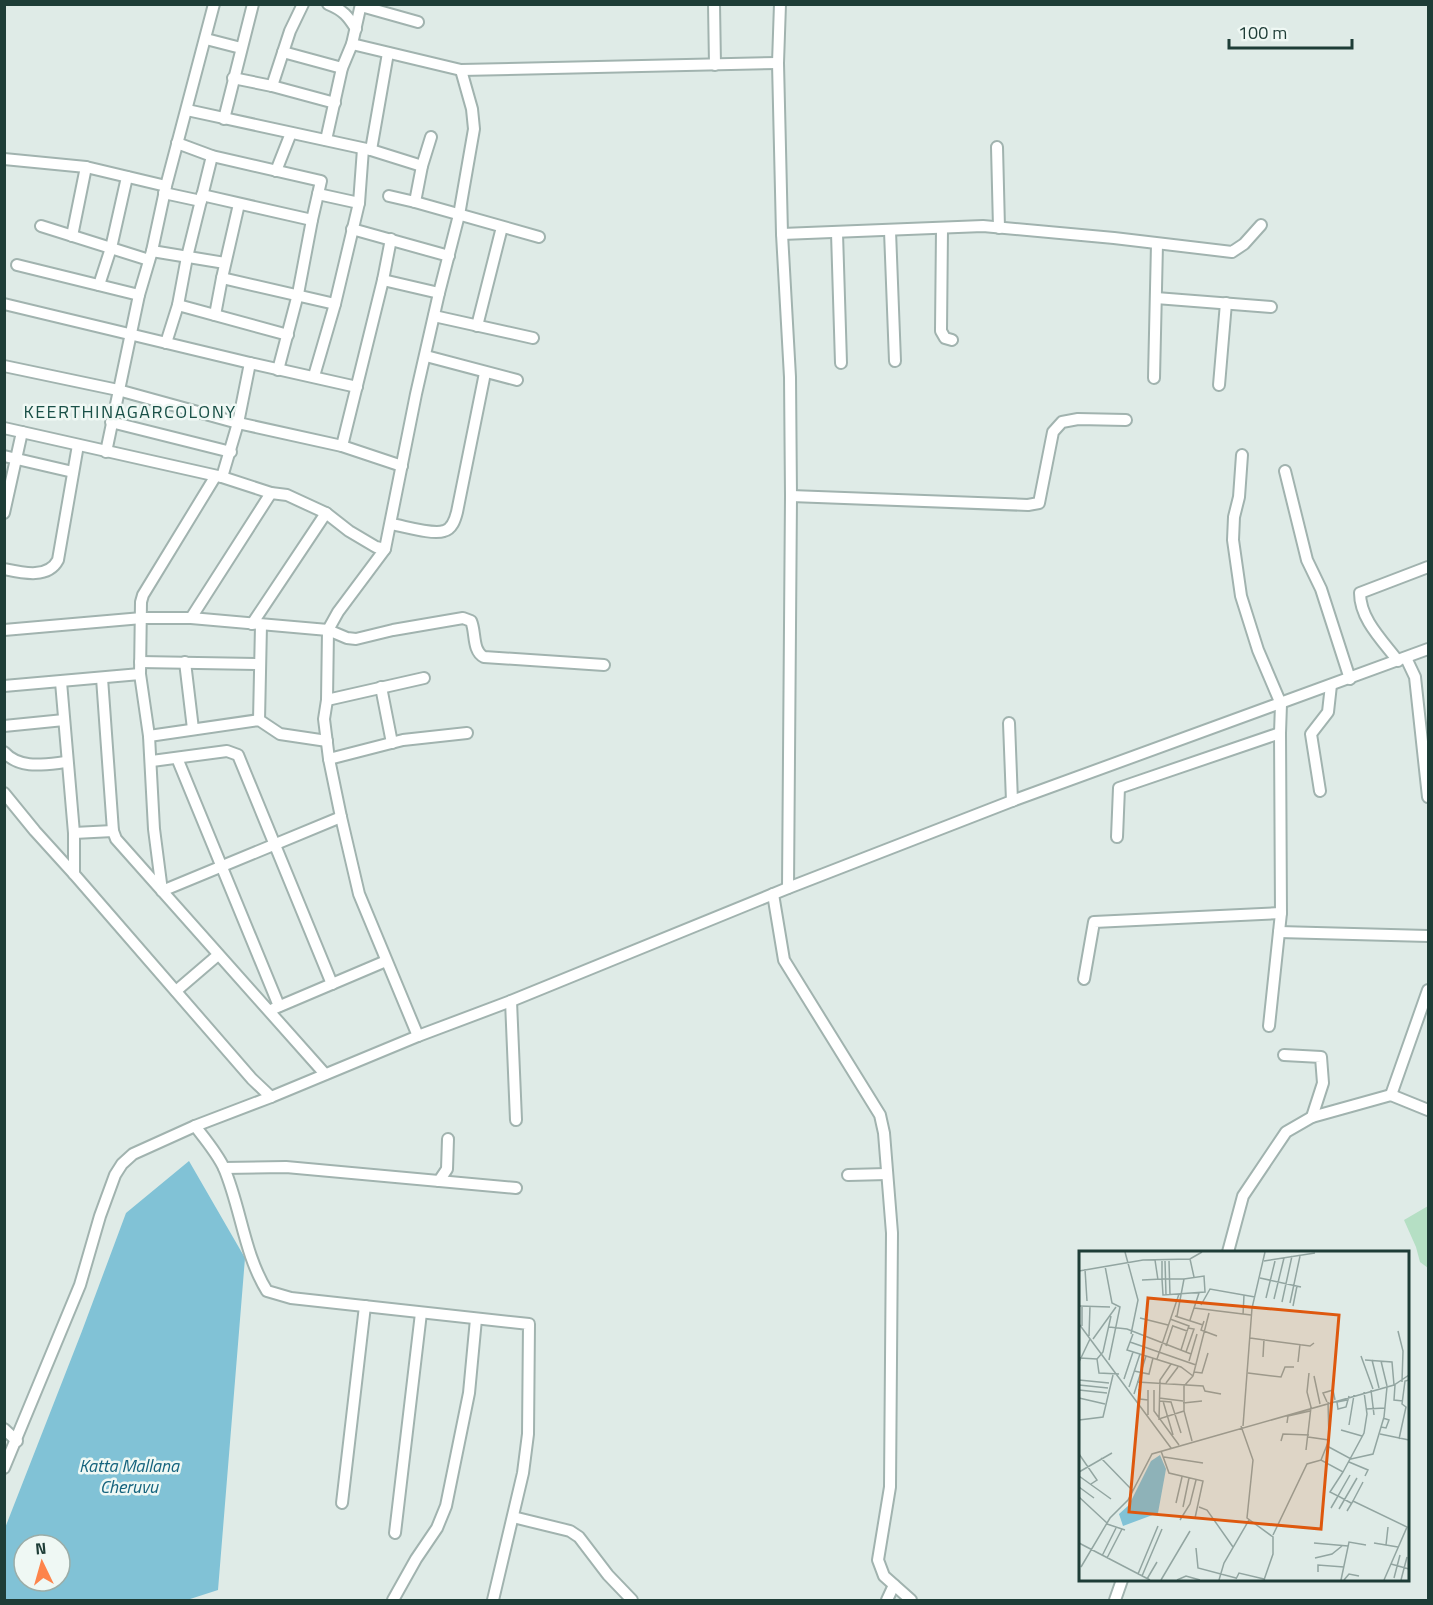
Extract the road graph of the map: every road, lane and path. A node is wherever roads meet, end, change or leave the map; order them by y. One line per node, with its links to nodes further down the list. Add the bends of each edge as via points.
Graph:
1 (214, 4): 12 (street)
2 (253, 4): 14 (street)
3 (303, 4): 15 (street)
4 (328, 4): 11 (street, via 348,16)
5 (400, 4): 9 (street)
6 (714, 4): 18 (street)
7 (780, 4): 17 (street)
8 (361, 5): 9 (street); 11 (street)
9 (397, 16): 10 (street)
10 (418, 22)
11 (356, 29): 13 (street)
12 (206, 39): 14 (street); 24 (street)
13 (352, 44): 16 (street); 19 (street)
14 (241, 48): 21 (street)
15 (283, 52): 19 (street); 22 (street)
16 (388, 53): 20 (street); 31 (street)
17 (778, 63): 18 (street); 55 (street)
18 (715, 66): 20 (street)
19 (342, 68): 23 (street)
20 (461, 70): 45 (street, via 474,129)
21 (233, 78): 22 (street); 25 (street)
22 (272, 86): 23 (street)
23 (335, 103): 28 (street)
24 (187, 110): 25 (street); 29 (street)
25 (224, 119): 26 (street)
26 (291, 133): 28 (street); 36 (street)
27 (431, 137): 35 (street)
28 (326, 140): 31 (street)
29 (177, 143): 32 (street); 38 (street)
30 (997, 147): 50 (street)
31 (367, 149): 35 (street); 43 (street)
32 (212, 156): 36 (street); 41 (street)
33 (4, 159): 34 (street)
34 (86, 166): 37 (street); 56 (street)
35 (422, 166): 42 (street)
36 (276, 171): 39 (street, via 321,181)
37 (127, 177): 38 (street); 60 (street)
38 (165, 190): 41 (street); 61 (street)
39 (318, 194): 43 (street); 46 (street)
40 (389, 196): 42 (street)
41 (201, 198): 44 (street); 63 (street)
42 (415, 202): 45 (street)
43 (359, 203): 51 (street)
44 (239, 204): 46 (street); 64 (street)
45 (459, 215): 49 (street); 62 (street)
46 (312, 220): 70 (street)
47 (1261, 225): 59 (street, via 1232,252)
48 (41, 226): 56 (street)
49 (502, 227): 57 (street); 80 (street)
50 (999, 228): 52 (street); 59 (street)
51 (352, 229): 58 (street); 75 (street)
52 (942, 229): 53 (street); 84 (street, via 941,331)
53 (890, 231): 54 (street); 87 (street)
54 (837, 233): 55 (street); 89 (street)
55 (782, 234): 117 (street, via 790,377)
56 (72, 236): 60 (street)
57 (539, 237)
58 (391, 239): 62 (street); 67 (street)
59 (1157, 244): 72 (street)
60 (111, 248): 61 (street); 68 (street)
61 (151, 255): 63 (street); 71 (street)
62 (448, 256): 69 (street)
63 (187, 257): 64 (street); 76 (street)
64 (225, 263): 66 (street)
65 (17, 265): 68 (street)
66 (222, 278): 70 (street); 78 (street)
67 (383, 280): 69 (street); 97 (street)
68 (99, 285): 71 (street)
69 (439, 293): 79 (street)
70 (298, 294): 75 (street); 82 (street)
71 (139, 295): 81 (street)
72 (1156, 298): 73 (street); 94 (street)
73 (1226, 303): 77 (street); 96 (street)
74 (4, 304): 81 (street)
75 (335, 304): 93 (street)
76 (178, 305): 78 (street); 85 (street)
77 (1271, 307)
78 (215, 315): 82 (street)
79 (434, 316): 80 (street); 86 (street)
80 (477, 326): 83 (street)
81 (130, 335): 85 (street); 98 (street)
82 (288, 335): 91 (street)
83 (533, 338)
84 (952, 340)
85 (166, 343): 88 (street)
86 (426, 356): 92 (street); 111 (street)
87 (895, 361)
88 (250, 363): 91 (street); 101 (street)
89 (841, 363)
90 (4, 366): 98 (street)
91 (278, 370): 93 (street)
92 (485, 373): 95 (street); 120 (street, via 457,512 450,527 436,532)
93 (314, 376): 97 (street)
94 (1154, 378)
95 (517, 380)
96 (1220, 385)
97 (357, 387): 105 (street)
98 (118, 390): 100 (street); 101 (street)
99 (1126, 420): 117 (street, via 1062,422 1053,432 1039,503)
100 (111, 422): 106 (street); 107 (street)
101 (238, 423): 105 (street); 107 (street)
102 (4, 428): 103 (street)
103 (22, 432): 104 (street); 110 (street)
104 (78, 445): 106 (street); 113 (street)
105 (342, 446): 111 (street)
106 (105, 452): 114 (street)
107 (231, 452): 114 (street)
108 (1242, 454): 144 (street, via 1233,540 1241,596)
109 (4, 456): 110 (street)
110 (16, 459): 113 (street); 115 (street)
111 (402, 466): 120 (street)
112 (1285, 471): 138 (street, via 1307,560 1321,589)
113 (74, 472): 123 (street, via 55,567 37,573)
114 (219, 477): 116 (street); 124 (street, via 142,595)
115 (7, 487): 118 (street)
116 (271, 493): 119 (street); 125 (street)
117 (791, 496): 171 (street)
118 (4, 513)
119 (326, 513): 121 (street, via 349,531); 126 (street)
120 (391, 524): 121 (street)
121 (386, 549): 128 (street)
122 (1428, 567): 130 (street, via 1360,592 1365,617)
123 (4, 569)
124 (142, 618): 125 (street); 127 (street); 131 (street)
125 (191, 618): 126 (street)
126 (256, 624): 128 (street); 133 (street)
127 (4, 630)
128 (328, 630): 134 (street, via 356,639 468,618 479,655 484,657); 143 (street)
129 (1428, 649): 130 (street)
130 (1402, 659): 138 (street); 162 (street, via 1415,676)
131 (140, 662): 132 (street); 135 (street)
132 (185, 662): 133 (street); 149 (street)
133 (260, 664): 146 (street)
134 (604, 665)
135 (140, 674): 136 (street); 152 (street)
136 (102, 678): 139 (street); 165 (street)
137 (424, 678): 142 (street)
138 (1350, 679): 140 (street)
139 (61, 682): 141 (street); 145 (street)
140 (1330, 685): 144 (street); 160 (street, via 1328,712 1311,734)
141 (4, 686)
142 (381, 687): 143 (street); 154 (street)
143 (327, 700): 153 (street)
144 (1281, 704): 151 (street); 163 (street)
145 (64, 720): 148 (street); 159 (street)
146 (259, 720): 149 (street); 153 (street, via 280,734)
147 (1009, 723): 163 (street)
148 (4, 726)
149 (193, 729): 152 (street)
150 (466, 733): 154 (street)
151 (1280, 733): 167 (street, via 1119,788); 174 (street)
152 (149, 736): 158 (street)
153 (327, 741): 157 (street)
154 (392, 743): 157 (street)
155 (4, 752): 159 (street, via 27,765)
156 (177, 758): 158 (street); 168 (street, via 227,751 238,755); 169 (street)
157 (329, 759): 164 (street)
158 (152, 761): 172 (street, via 154,829)
159 (67, 762): 166 (street)
160 (1320, 791)
161 (4, 793): 170 (street)
162 (1428, 797)
163 (1012, 801): 171 (street)
164 (341, 817): 168 (street); 178 (street, via 359,894)
165 (113, 831): 166 (street); 172 (street, via 122,848)
166 (75, 833): 170 (street)
167 (1117, 837)
168 (276, 844): 169 (street); 180 (street)
169 (222, 867): 172 (street); 184 (street)
170 (74, 874): 182 (street)
171 (788, 888): 173 (street)
172 (162, 891): 177 (street)
173 (772, 894): 183 (street); 197 (street, via 784,960 880,1115)
174 (1281, 913): 175 (street); 179 (street, via 1094,922)
175 (1279, 932): 176 (street); 185 (street)
176 (1428, 936)
177 (218, 955): 182 (street); 184 (street)
178 (386, 961): 180 (street); 186 (street)
179 (1084, 979)
180 (332, 984): 184 (street)
181 (1428, 990): 189 (street)
182 (176, 991): 190 (street)
183 (511, 1001): 186 (street); 193 (street)
184 (274, 1008): 188 (street)
185 (1269, 1026)
186 (418, 1036): 188 (street)
187 (1284, 1055): 192 (street, via 1321,1056 1323,1083)
188 (325, 1074): 190 (street)
189 (1390, 1095): 191 (street); 192 (street)
190 (271, 1097): 194 (street)
191 (1428, 1110)
192 (1312, 1117): 201 (street, via 1286,1132 1243,1196)
193 (516, 1120)
194 (195, 1126): 196 (street); 206 (street, via 133,1154 115,1175 80,1285)
195 (448, 1139): 199 (street, via 447,1169)
196 (224, 1168): 199 (street, via 286,1167); 202 (street, via 245,1240 267,1291 291,1298)
197 (887, 1174): 198 (street); 212 (street, via 892,1233 890,1487 878,1560 884,1576)
198 (848, 1175)
199 (439, 1181): 200 (street)
200 (516, 1188)
201 (1228, 1251)
202 (365, 1306): 203 (street); 208 (street)
203 (421, 1313): 204 (street); 210 (street)
204 (476, 1319): 209 (street, via 529,1324 528,1434); 213 (street, via 469,1393 447,1506)
205 (4, 1429): 206 (street)
206 (17, 1441): 207 (street)
207 (4, 1468)
208 (342, 1503)
209 (513, 1517): 214 (street); 215 (street, via 570,1531 579,1537)
210 (395, 1533)
211 (1122, 1581): 218 (street)
212 (894, 1585): 216 (street); 217 (street)
213 (393, 1600)
214 (493, 1600)
215 (632, 1600)
216 (887, 1600)
217 (911, 1600)
218 (1114, 1600)

